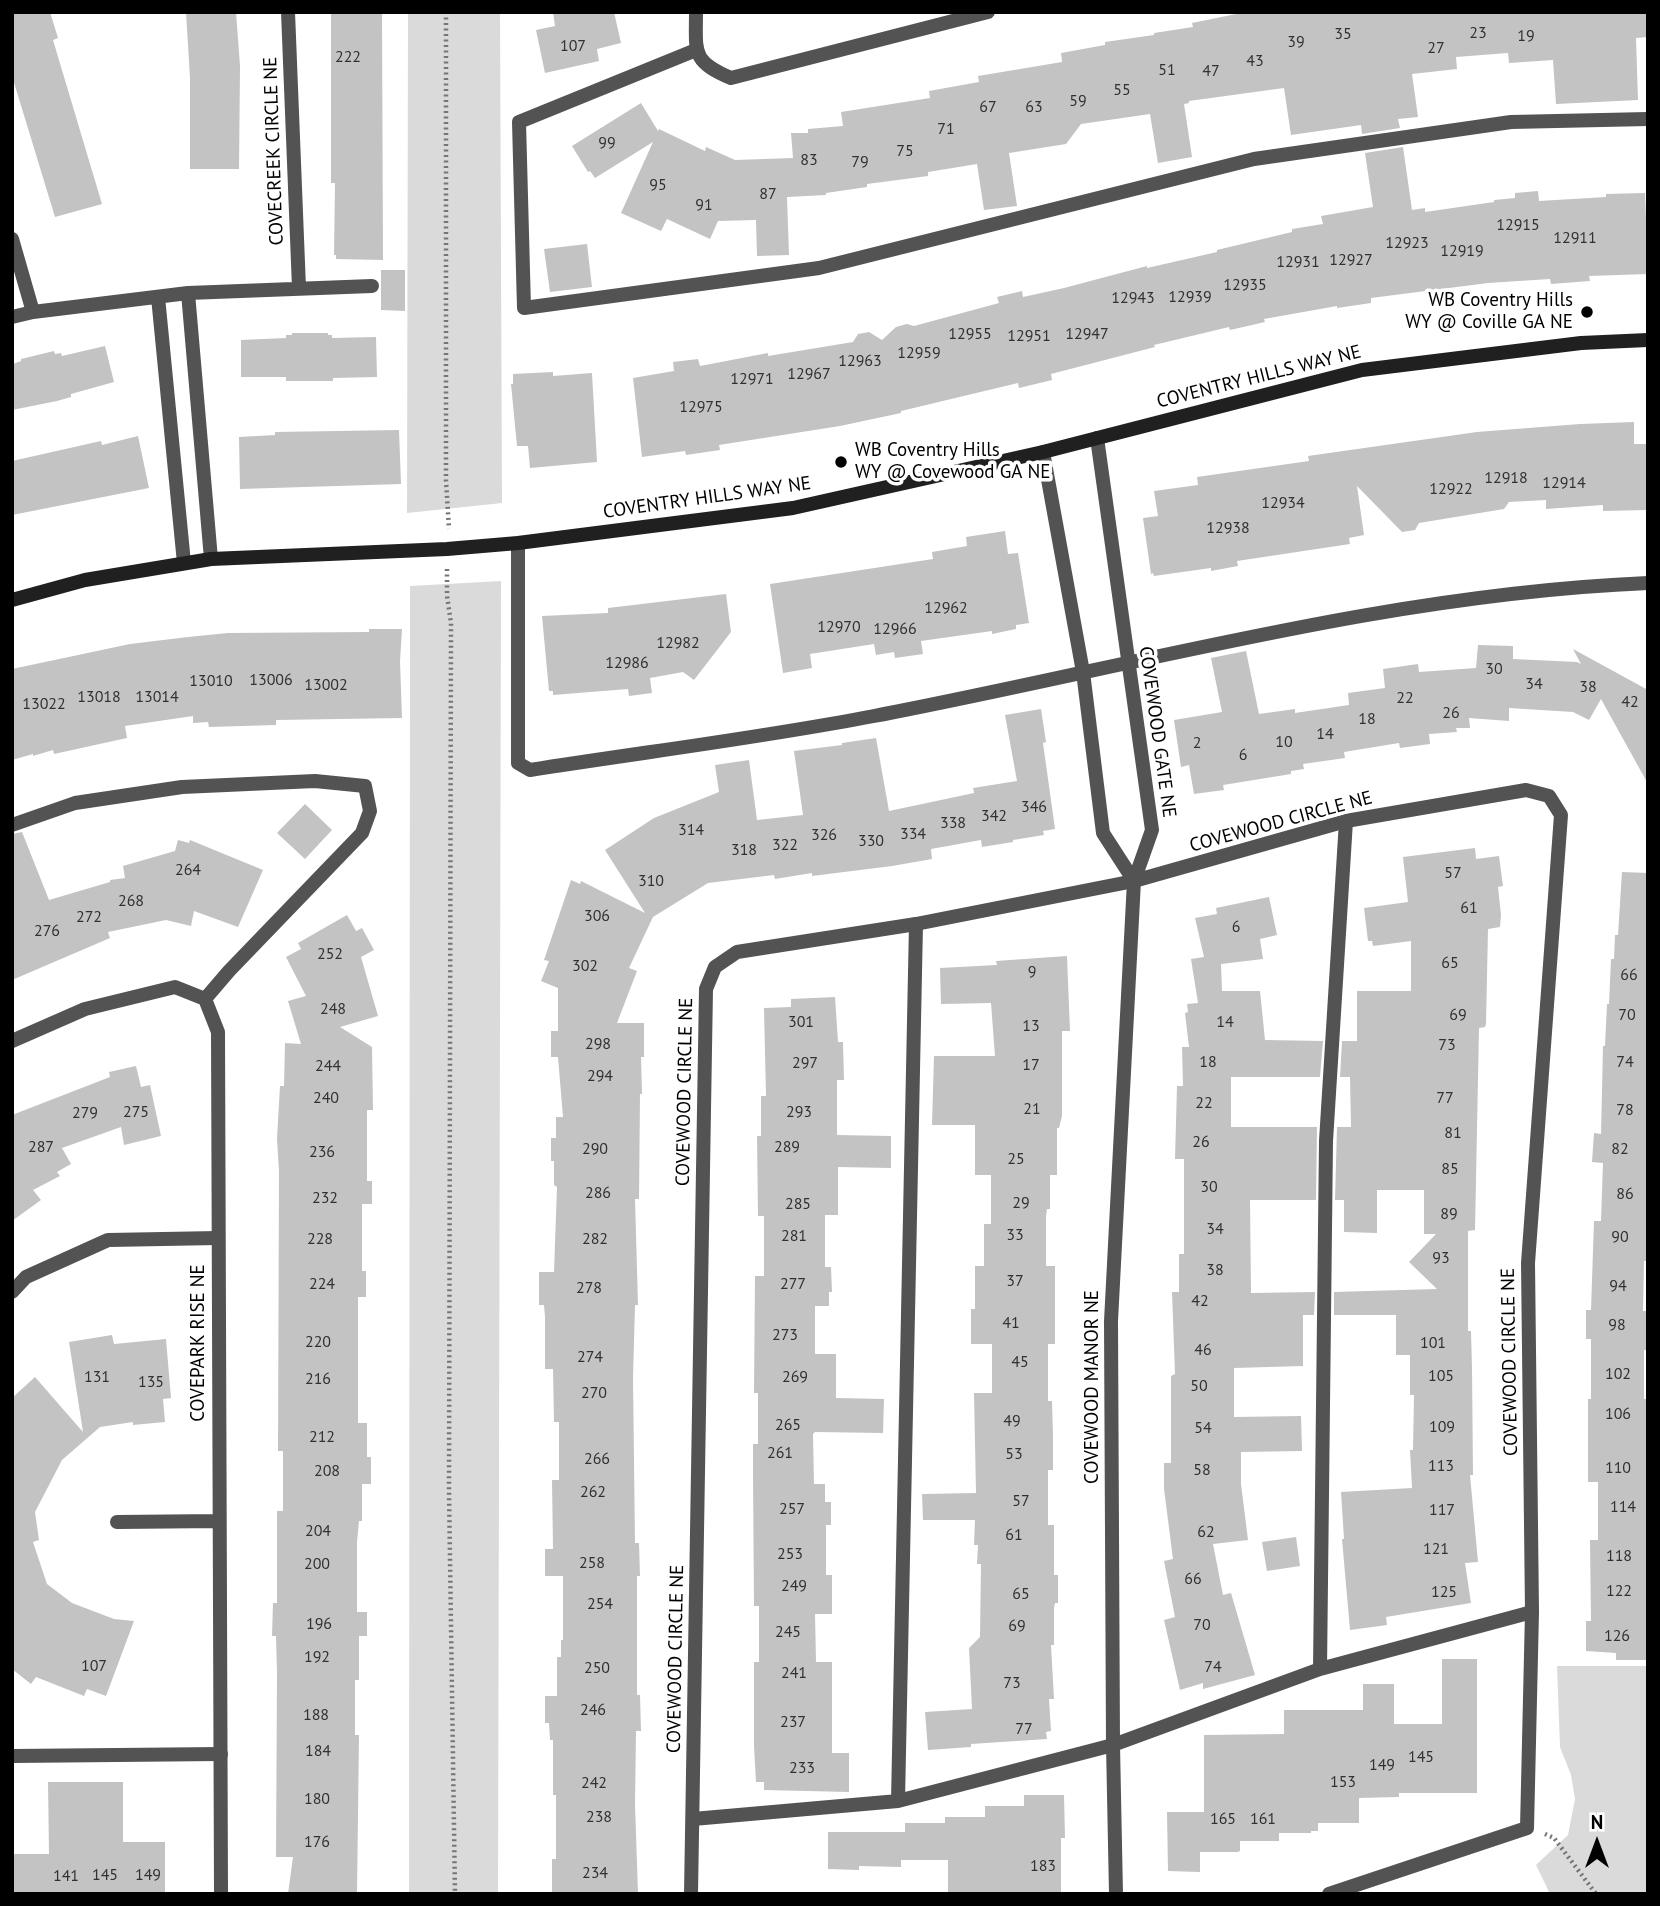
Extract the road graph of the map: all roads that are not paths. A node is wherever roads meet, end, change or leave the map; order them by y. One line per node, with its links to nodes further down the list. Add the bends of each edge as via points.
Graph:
1 (288, 12): 8 (street, COVECREEK CIRCLE NE)
2 (696, 12): 4 (street)
3 (988, 12): 4 (street, via 731,78 708,68)
4 (696, 50): 5 (street, via 519,122 524,308 819,268 1254,159 1511,122)
5 (1648, 119)
6 (12, 239): 11 (street)
7 (372, 286): 8 (street)
8 (299, 288): 9 (street)
9 (188, 293): 10 (street); 17 (street)
10 (158, 297): 11 (street); 18 (street)
11 (33, 312): 12 (street)
12 (12, 317)
13 (1648, 340): 14 (street, COVENTRY HILLS WAY NE, via 1580,342 1362,370)
14 (1097, 438): 15 (street, COVENTRY HILLS WAY NE); 21 (street, COVEWOOD GATE NE)
15 (1043, 452): 16 (street, COVENTRY HILLS WAY NE, via 793,508); 22 (street)
16 (518, 543): 17 (street, COVENTRY HILLS WAY NE); 22 (street, via 519,763 530,770 872,717)
17 (211, 559): 18 (street, COVENTRY HILLS WAY NE)
18 (184, 563): 20 (street, COVENTRY HILLS WAY NE, via 85,580)
19 (1648, 583): 21 (street, via 1396,608)
20 (12, 600)
21 (1127, 662): 22 (street); 25 (street, COVEWOOD GATE NE, via 1152,830)
22 (1083, 672): 25 (street, via 1103,833)
23 (1346, 821): 25 (street, COVEWOOD CIRCLE NE); 33 (street, COVEWOOD CIRCLE NE, via 1526,790 1549,796 1561,815 1528,1263); 34 (street, via 1326,1141)
24 (12, 825): 27 (street, via 75,803 182,787 315,781 365,786 370,811 362,833)
25 (1135, 881): 26 (street, COVEWOOD CIRCLE NE); 35 (street, COVEWOOD MANOR NE, via 1111,1321)
26 (916, 924): 38 (street); 39 (street, COVEWOOD CIRCLE NE, via 737,952 715,967 706,989)
27 (205, 999): 28 (street, via 175,987 85,1009); 29 (street, COVEPARK RISE NE, via 218,1032)
28 (12, 1041)
29 (218, 1238): 30 (street, via 108,1240 26,1277); 31 (street, COVEPARK RISE NE)
30 (12, 1292)
31 (219, 1521): 32 (street); 36 (street, COVEPARK RISE NE)
32 (117, 1522)
33 (1532, 1612): 34 (street); 43 (street, COVEWOOD CIRCLE NE, via 1527,1828)
34 (1320, 1669): 35 (street)
35 (1113, 1745): 38 (street); 42 (street, COVEWOOD MANOR NE)
36 (221, 1754): 37 (street); 40 (street, COVEPARK RISE NE)
37 (12, 1756)
38 (898, 1801): 39 (street)
39 (693, 1819): 41 (street, COVEWOOD CIRCLE NE)
40 (221, 1894)
41 (691, 1894)
42 (1116, 1894)
43 (1328, 1894)

